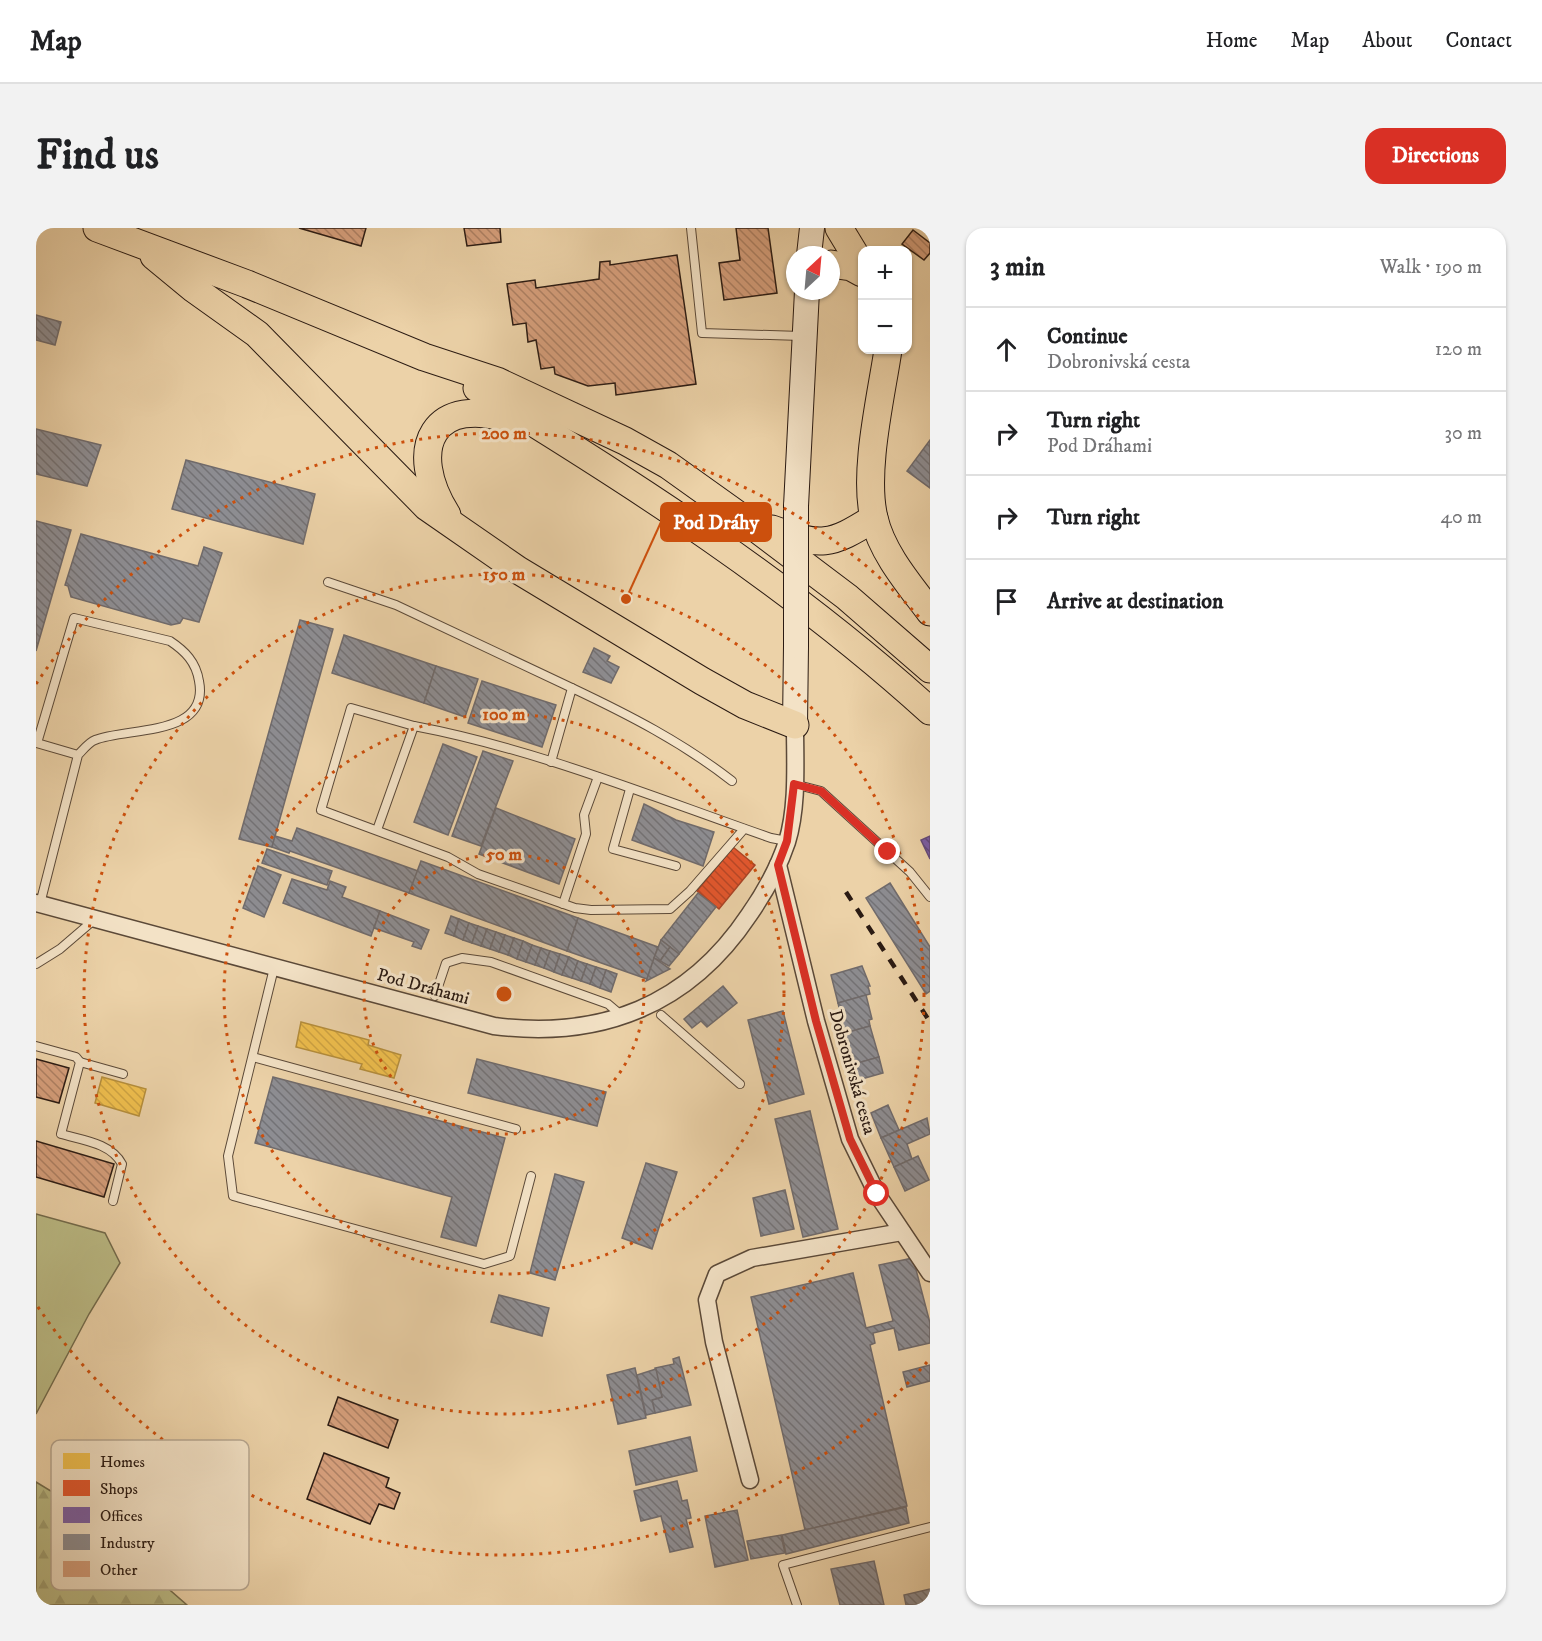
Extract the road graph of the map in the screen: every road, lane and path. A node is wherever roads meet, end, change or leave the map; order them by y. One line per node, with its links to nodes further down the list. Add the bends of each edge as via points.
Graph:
1 (96, 228): 5 (main road)
2 (691, 228): 11 (lane, via 702,333)
3 (812, 228): 6 (street)
4 (838, 228): 7 (main road)
5 (140, 243): 13 (main road); 17 (main road, via 194,289 257,334 399,481 427,507)
6 (810, 246)
7 (858, 260)
8 (840, 265): 9 (main road)
9 (858, 271)
10 (807, 300): 11 (street)
11 (805, 336): 23 (street, bridge, via 796,506)
12 (887, 354): 15 (main road, via 875,440)
13 (424, 357): 14 (main road); 16 (main road, via 497,381 597,426 668,465)
14 (558, 437): 17 (main road, via 488,412 447,420 430,440 426,464 433,493); 22 (main road, via 770,578)
15 (874, 518): 16 (main road, via 845,536 823,542 804,541); 19 (main road, via 885,547)
16 (745, 520): 20 (main road, via 847,597)
17 (451, 521): 23 (main road, via 518,570 702,681 745,705)
18 (328, 582): 21 (lane, via 396,605)
19 (930, 612)
20 (930, 669)
21 (572, 688): 27 (lane); 29 (lane, via 643,721)
22 (930, 711)
23 (795, 725): 30 (street, Pod Dráhami)
24 (414, 726): 27 (lane, via 466,736); 33 (lane); 33 (lane, via 351,708 321,810)
25 (36, 743): 26 (lane); 26 (lane, via 74,618 170,641 183,650 197,668 201,687 195,708 186,719 93,740)
26 (78, 755): 38 (lane)
27 (551, 762): 28 (lane)
28 (598, 777): 31 (lane); 39 (lane, via 584,815 586,834)
29 (732, 781)
30 (794, 784): 34 (street, Pod Dráhami); 37 (lane, via 821,791 910,872)
31 (630, 789): 32 (lane); 36 (lane, via 613,849)
32 (744, 828): 34 (lane); 39 (lane, via 670,909 591,910)
33 (377, 830): 39 (lane, via 448,857 478,874)
34 (787, 841): 35 (street, Pod Dráhami)
35 (778, 865): 45 (street, Pod Dráhami, via 744,922 699,975 659,1001); 54 (street, Dobronivská cesta, via 850,1139 877,1194)
36 (676, 866)
37 (930, 897)
38 (38, 904): 40 (street, Pod Dráhami)
39 (563, 904)
40 (95, 919): 41 (lane, via 60,950); 42 (street, Pod Dráhami)
41 (36, 964)
42 (274, 968): 45 (street, Pod Dráhami, via 494,1026 555,1029); 47 (lane)
43 (435, 996): 45 (lane, via 446,963 462,958 491,962 608,1004)
44 (660, 1015): 50 (lane)
45 (621, 1016)
46 (36, 1046): 48 (lane, via 76,1057)
47 (253, 1057): 51 (lane); 52 (lane, via 228,1156 233,1196 484,1264 510,1256)
48 (80, 1062): 49 (lane); 53 (lane, via 61,1134 109,1149 119,1157 122,1164)
49 (123, 1074)
50 (740, 1084)
51 (516, 1129)
52 (531, 1176)
53 (113, 1201)
54 (902, 1232): 55 (street, Dobronivská cesta); 56 (street, via 752,1258 717,1274 707,1300 708,1311)
55 (930, 1273)
56 (750, 1480)
57 (930, 1527): 58 (lane, via 783,1565)
58 (797, 1605)

